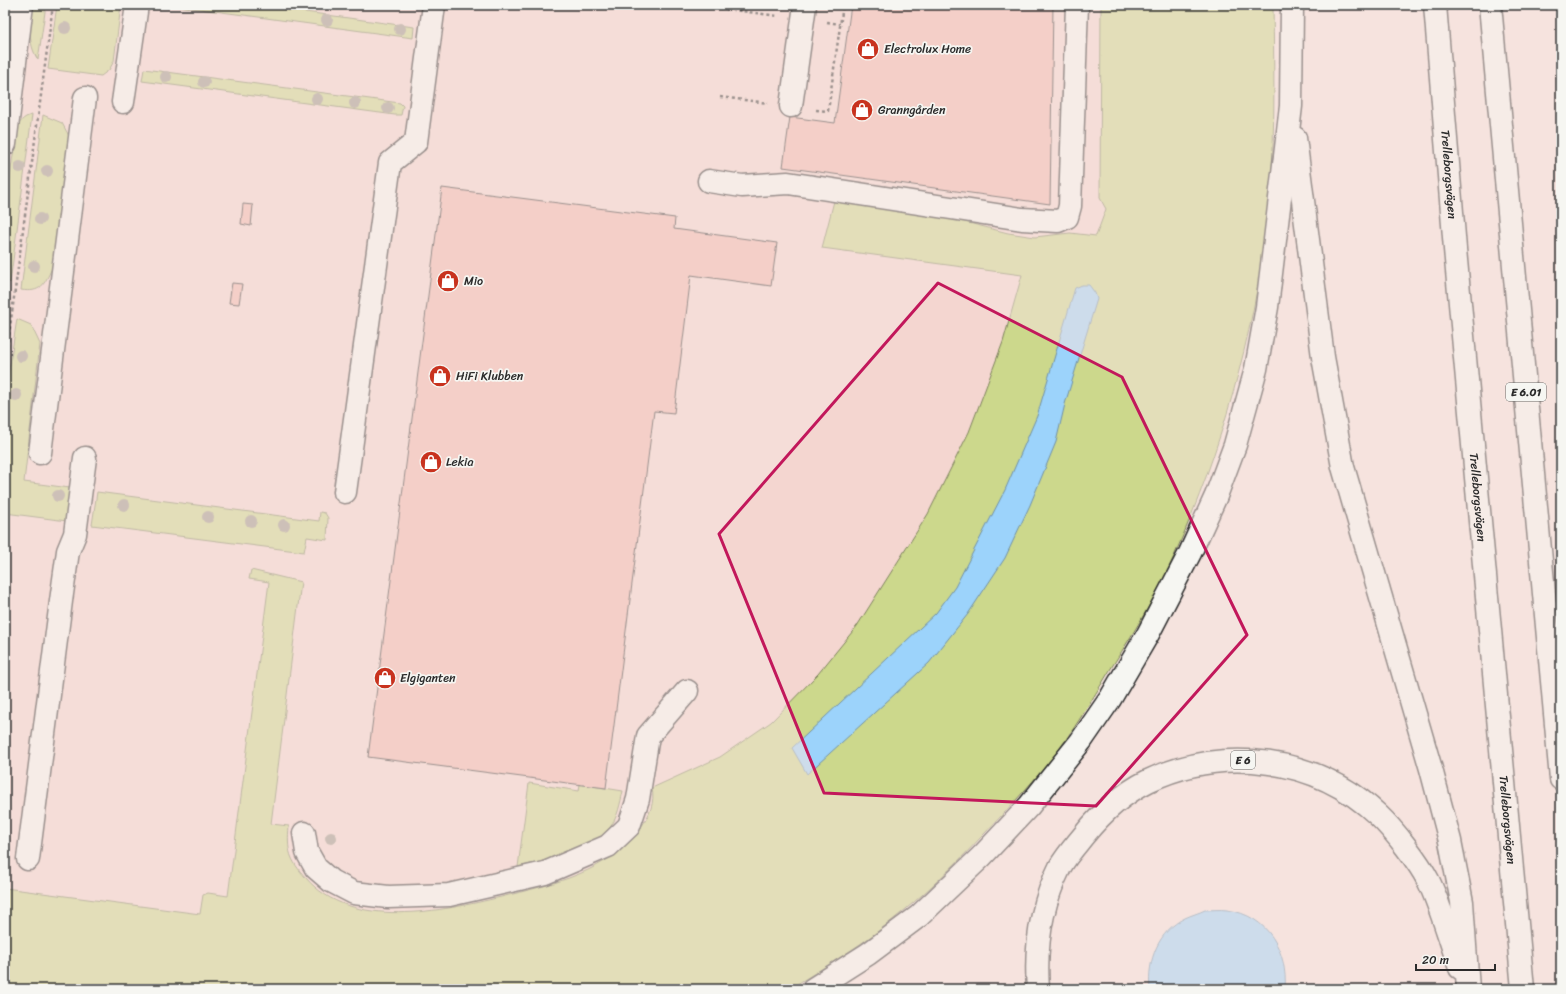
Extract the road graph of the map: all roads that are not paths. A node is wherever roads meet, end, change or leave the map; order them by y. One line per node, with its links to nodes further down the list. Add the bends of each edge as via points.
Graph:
1 (22, 5): 13 (main road)
2 (137, 5): 10 (main road)
3 (434, 5): 17 (main road, via 416,142 390,163)
4 (805, 5): 11 (main road)
5 (1078, 5): 14 (main road, via 1070,206 1066,216 1058,221 1022,219 788,183 742,186)
6 (1292, 5): 12 (main road)
7 (1435, 5): 25 (main road, Trelleborgsvägen, via 1455,257)
8 (1490, 5): 19 (main road, E 6.01)
9 (85, 98): 15 (main road)
10 (123, 102)
11 (791, 106)
12 (1291, 106): 22 (main road, via 1267,307 1254,377 1235,445 1216,496 1148,634 1110,699 1081,741 1029,806 982,856 919,916 868,954); 24 (main road, via 1323,357 1343,467 1450,841 1462,902)
13 (5, 144)
14 (709, 181)
15 (40, 453)
16 (85, 458): 21 (main road, via 75,534 68,552 61,601)
17 (345, 492)
18 (687, 691): 20 (main road, via 648,736 638,798 628,826 608,846 545,873 449,895 388,898 354,893 330,881 316,868 307,852)
19 (1561, 779)
20 (304, 833)
21 (28, 859)
22 (813, 989)
23 (1038, 989): 24 (main road, E 6, via 1036,963 1043,916 1060,867 1081,839 1108,810 1148,781 1223,760 1254,760 1292,766 1337,784 1378,815 1429,882)
24 (1468, 989)
25 (1523, 989)

